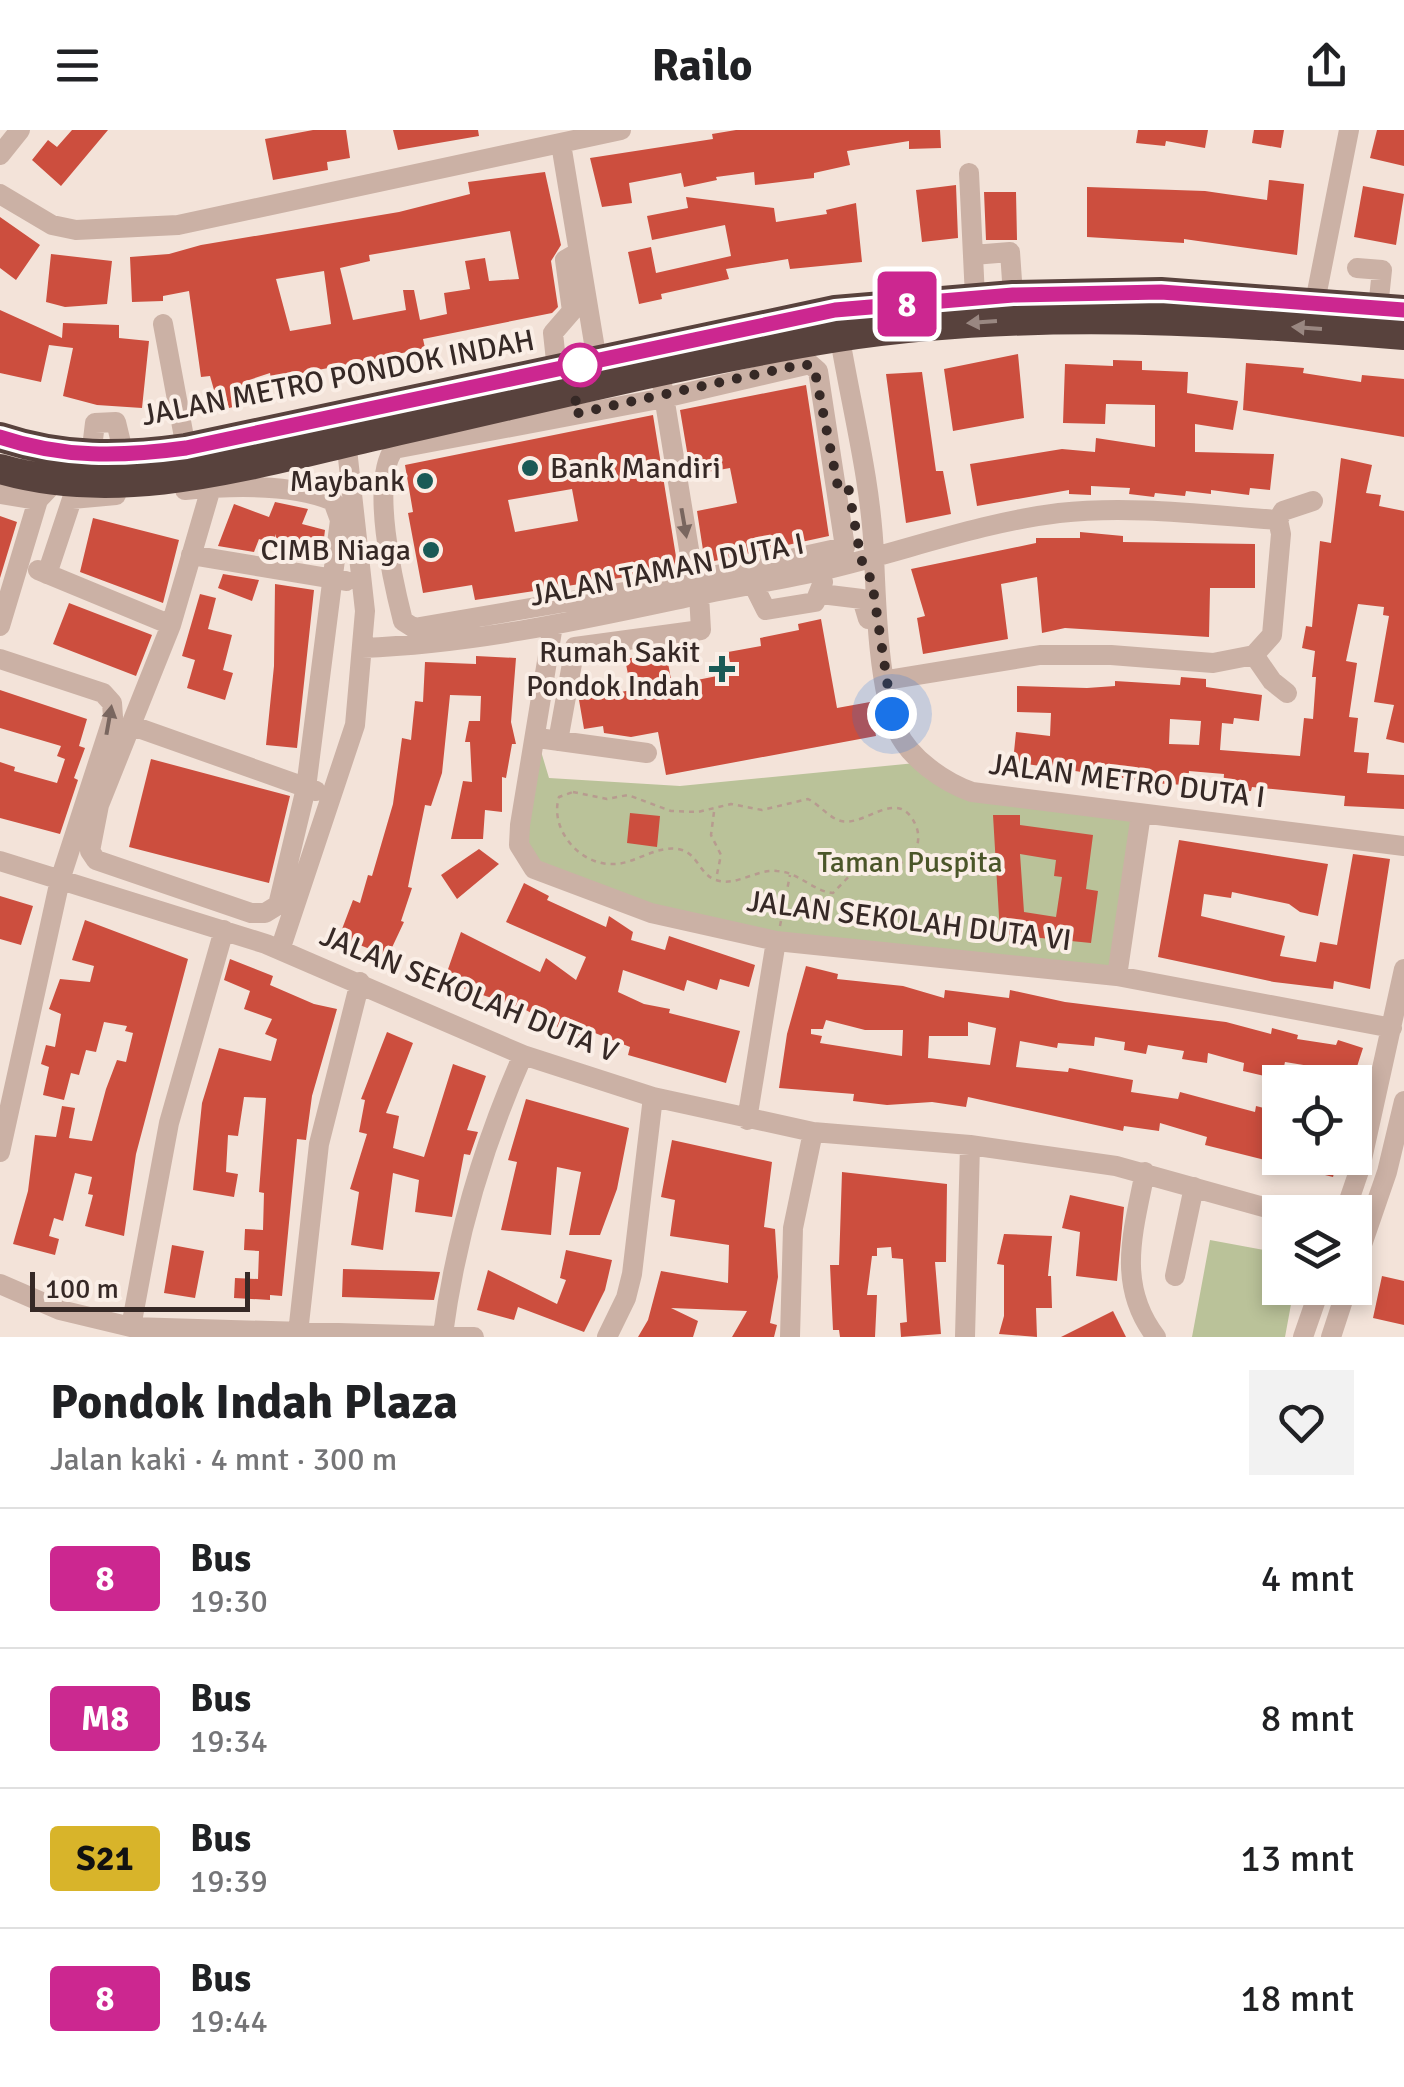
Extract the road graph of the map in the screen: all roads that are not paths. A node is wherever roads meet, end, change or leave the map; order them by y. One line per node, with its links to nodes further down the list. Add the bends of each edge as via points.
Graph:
1 (20, 130): 5 (street)
2 (621, 130): 4 (street)
3 (1348, 130): 13 (street)
4 (561, 144): 7 (street, via 221,217 108,232 52,225); 8 (street)
5 (0, 156)
6 (968, 174): 9 (street)
7 (0, 194)
8 (578, 252): 18 (street); 19 (street, via 565,260 572,311 553,333)
9 (973, 255): 11 (street, via 1010,252); 12 (street)
10 (1358, 268): 14 (street, via 1382,270)
11 (1013, 295): 12 (highway, JALAN METRO PONDOK INDAH); 13 (highway, JALAN METRO PONDOK INDAH, via 1161,292)
12 (975, 297): 16 (highway, JALAN METRO PONDOK INDAH)
13 (1315, 302): 14 (highway, JALAN METRO PONDOK INDAH)
14 (1391, 309)
15 (163, 324): 25 (street)
16 (831, 325): 17 (highway, JALAN METRO PONDOK INDAH, one-way to 16, via 1203,321); 18 (highway, JALAN METRO PONDOK INDAH); 20 (street); 21 (highway, JALAN METRO PONDOK INDAH); 22 (street)
17 (1404, 336)
18 (597, 361): 19 (highway, JALAN METRO PONDOK INDAH)
19 (558, 370): 23 (highway, JALAN METRO PONDOK INDAH)
20 (825, 377): 21 (street, via 804,364); 22 (street); 28 (street)
21 (662, 386): 23 (highway, JALAN METRO PONDOK INDAH); 39 (street, one-way to 39); 39 (street, via 399,446 388,460 384,515 402,618 414,628)
22 (846, 420): 28 (street)
23 (345, 429): 25 (highway, JALAN METRO PONDOK INDAH); 27 (highway, JALAN METRO PONDOK INDAH); 37 (street)
24 (0, 437): 25 (highway, JALAN METRO PONDOK INDAH, via 90,456)
25 (186, 448)
26 (0, 468): 29 (highway, JALAN METRO PONDOK INDAH)
27 (211, 480): 29 (highway, JALAN METRO PONDOK INDAH); 33 (street); 36 (street, via 332,501 340,520); 41 (street, via 72,499 40,571)
28 (850, 485): 34 (street); 39 (street, via 845,547)
29 (47, 491): 30 (street); 43 (street)
30 (0, 494)
31 (1312, 501): 32 (street)
32 (1278, 520): 34 (street, JALAN TAMAN DUTA I, via 1060,513); 45 (street, via 1272,635)
33 (192, 555): 36 (street); 41 (street)
34 (868, 557): 35 (street, JALAN TAMAN DUTA I); 47 (street)
35 (825, 570): 38 (street, JALAN TAMAN DUTA I); 40 (street)
36 (334, 580): 37 (street); 54 (street)
37 (363, 582): 44 (street)
38 (752, 584): 39 (street, JALAN TAMAN DUTA I); 40 (street, via 770,612 810,605)
39 (691, 591): 42 (street, JALAN TAMAN DUTA I); 51 (street, via 704,628 575,646)
40 (822, 594): 53 (street, via 864,600 890,744)
41 (171, 624): 49 (street)
42 (554, 625): 44 (street, JALAN TAMAN DUTA I); 50 (street, JALAN SEKOLAH DUTA VI)
43 (0, 626)
44 (363, 641): 55 (street, via 356,724)
45 (1254, 655): 47 (street, via 1214,663 1040,655); 48 (street)
46 (0, 659): 59 (street, one-way to 46, via 112,703 104,692)
47 (887, 680): 53 (street, via 897,731)
48 (1287, 693)
49 (130, 725): 54 (street); 60 (street, via 98,805 90,852 96,860)
50 (536, 734): 51 (street); 63 (street, JALAN SEKOLAH DUTA VI, via 519,845 534,869 651,914)
51 (558, 737): 52 (street)
52 (647, 753)
53 (911, 753): 56 (street, JALAN METRO DUTA I, via 972,792)
54 (306, 788): 55 (street); 60 (street, via 278,905 251,913)
55 (334, 797): 64 (street)
56 (1141, 814): 57 (street, JALAN METRO DUTA I); 66 (street)
57 (1404, 846)
58 (0, 860): 59 (street, JALAN SEKOLAH DUTA V)
59 (60, 880): 61 (street, JALAN SEKOLAH DUTA V); 76 (street)
60 (189, 890): 61 (street)
61 (181, 917): 62 (street, JALAN SEKOLAH DUTA V)
62 (224, 930): 64 (street, JALAN SEKOLAH DUTA V); 86 (street, via 169,1123)
63 (776, 942): 66 (street, JALAN SEKOLAH DUTA VI); 73 (street)
64 (280, 950): 67 (street, JALAN SEKOLAH DUTA V)
65 (1404, 969): 68 (street)
66 (1118, 976): 68 (street, JALAN SEKOLAH DUTA VI)
67 (360, 982): 69 (street, JALAN SEKOLAH DUTA V); 87 (street, via 318,1144)
68 (1392, 1028): 72 (street)
69 (522, 1055): 70 (street, JALAN SEKOLAH DUTA V); 88 (street, via 494,1120 454,1254)
70 (653, 1097): 73 (street, JALAN SEKOLAH DUTA V); 91 (street, via 632,1274)
71 (1404, 1101): 78 (street)
72 (1372, 1116)
73 (747, 1120): 74 (street, JALAN SEKOLAH DUTA V)
74 (813, 1132): 75 (street, JALAN SEKOLAH DUTA V); 92 (street, via 793,1228)
75 (970, 1145): 77 (street, JALAN SEKOLAH DUTA V); 93 (street)
76 (0, 1152)
77 (1146, 1172): 79 (street, JALAN SEKOLAH DUTA V); 94 (street, via 1130,1290)
78 (1395, 1173): 81 (street)
79 (1194, 1187): 80 (street, JALAN SEKOLAH DUTA V); 82 (street)
80 (1262, 1207)
81 (1372, 1225)
82 (1175, 1276)
83 (0, 1284): 86 (street, via 60,1310)
84 (1316, 1305): 89 (street)
85 (1342, 1305): 95 (street)
86 (131, 1327): 87 (street)
87 (298, 1333): 88 (street)
88 (443, 1334): 90 (street)
89 (1308, 1336)
90 (474, 1337)
91 (606, 1337)
92 (790, 1337)
93 (965, 1337)
94 (1156, 1337)
95 (1331, 1337)

